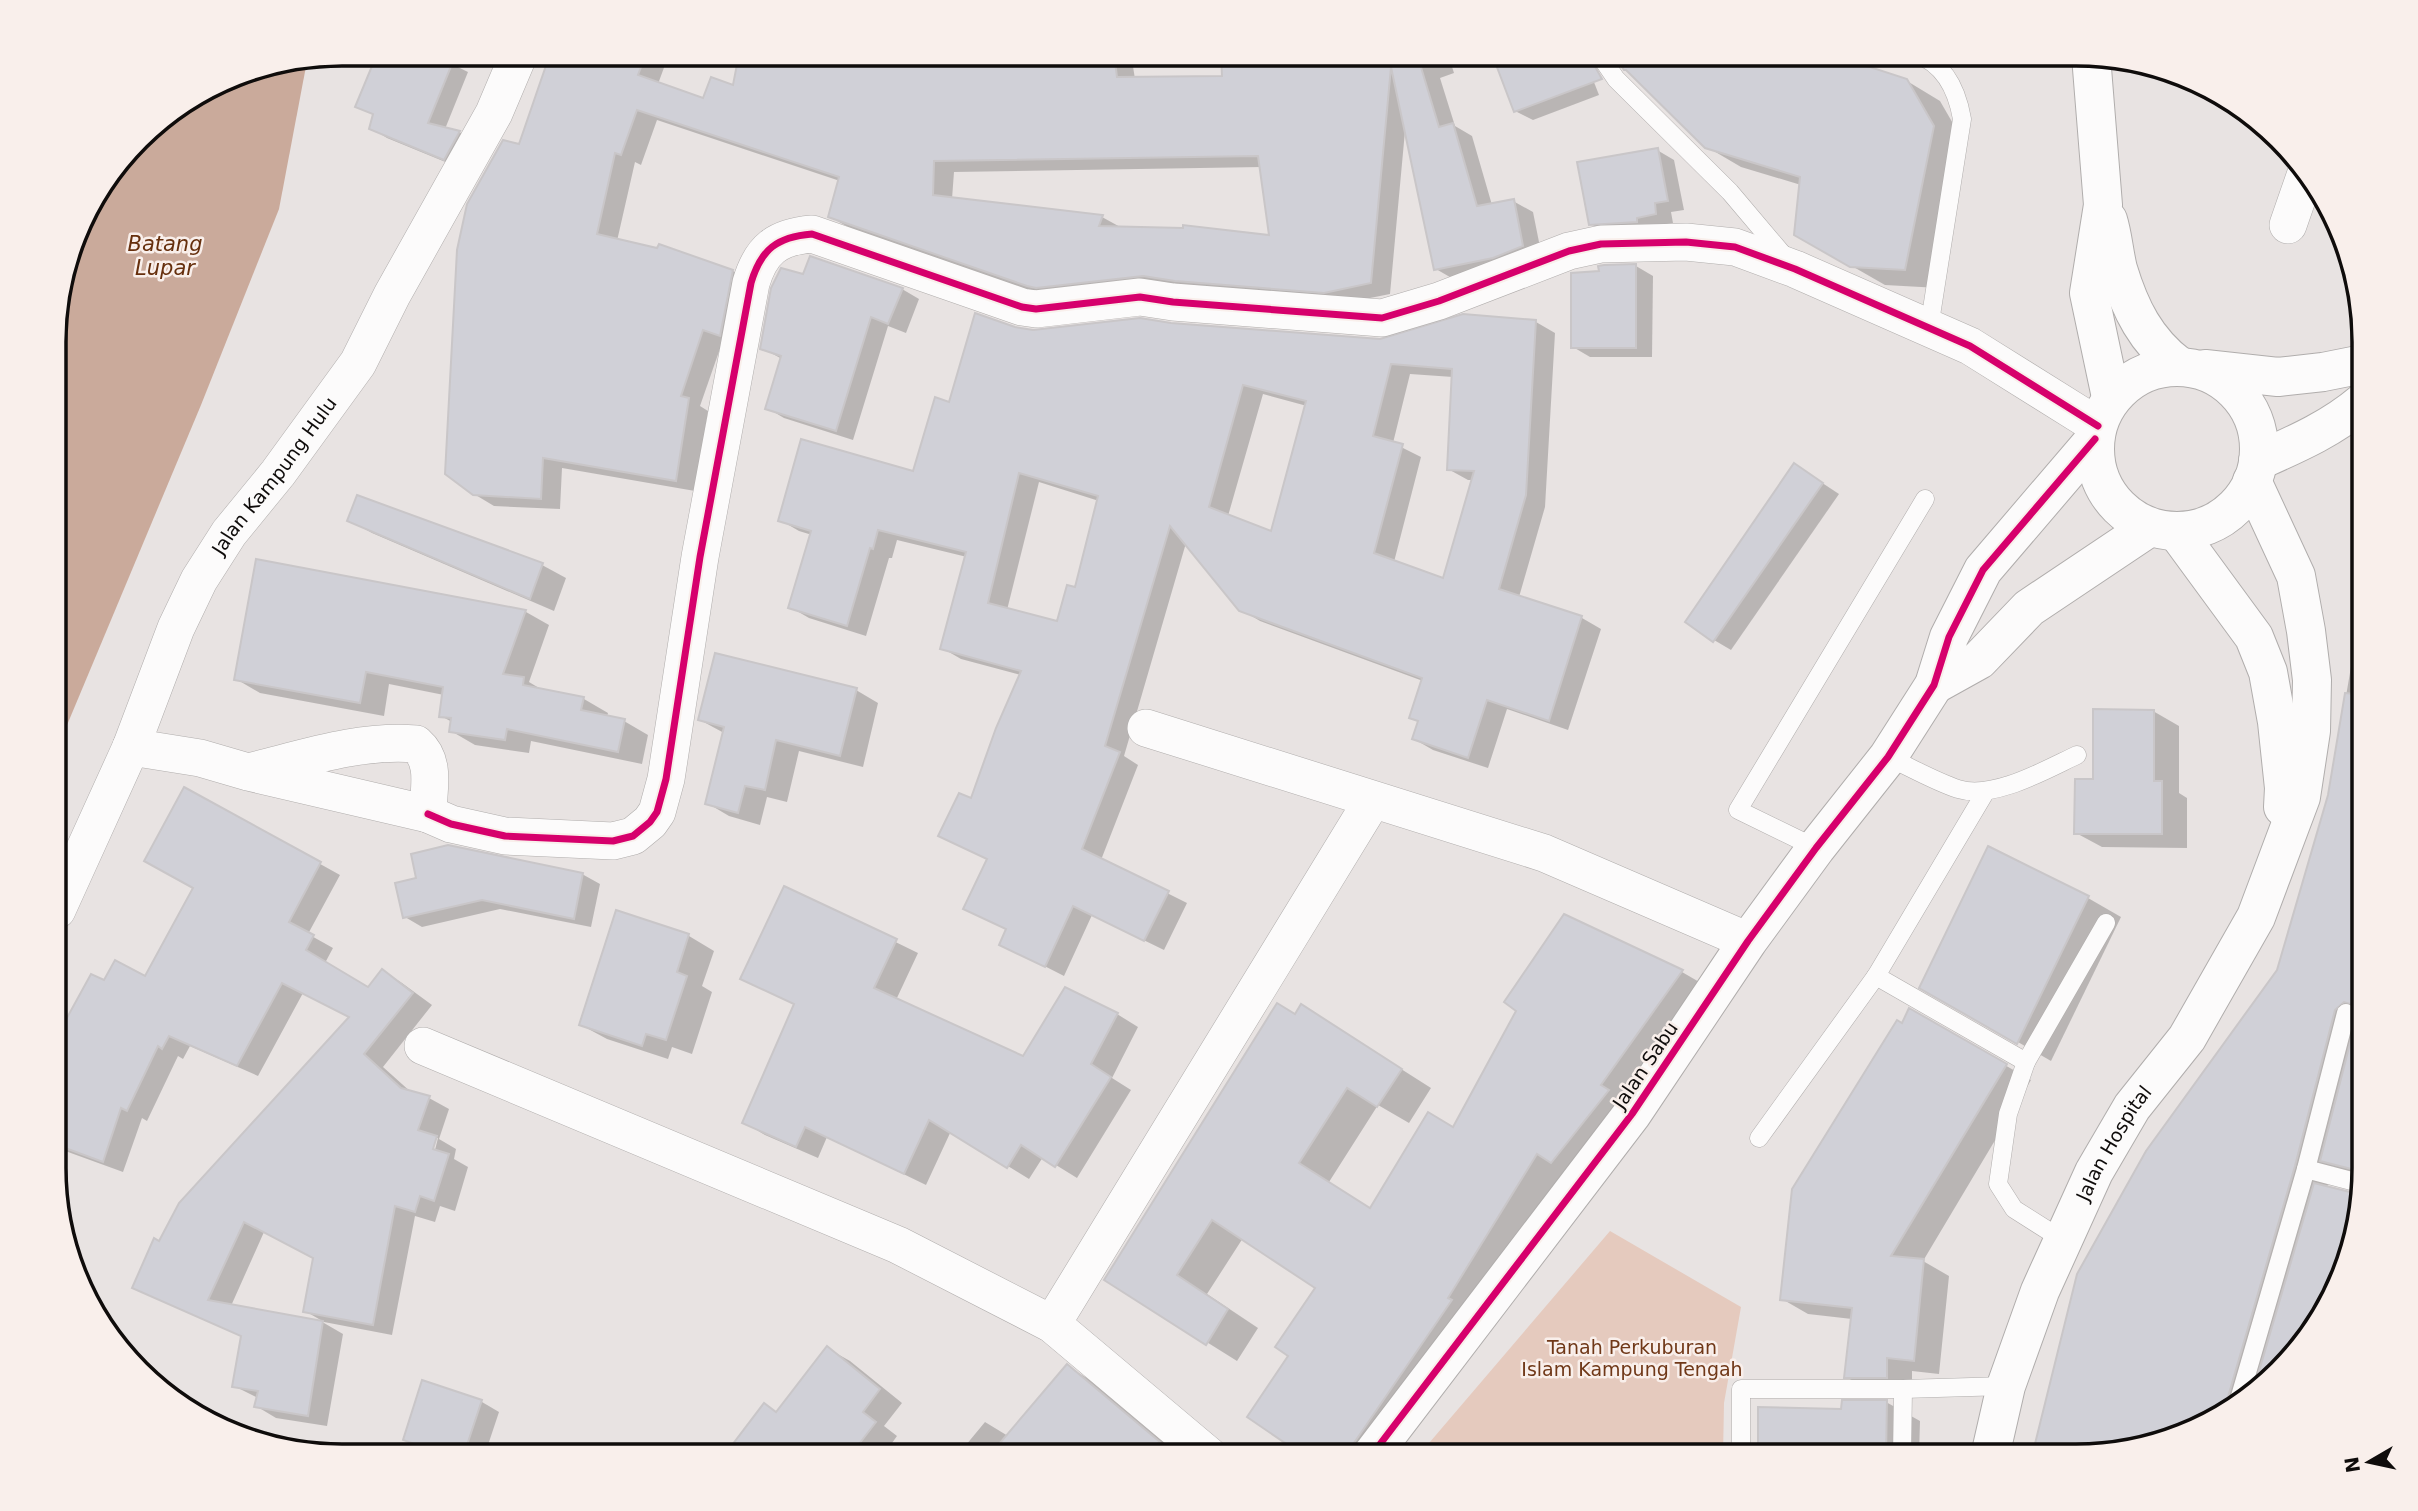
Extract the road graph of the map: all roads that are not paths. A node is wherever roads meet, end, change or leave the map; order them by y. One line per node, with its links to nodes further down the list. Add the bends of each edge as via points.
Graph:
1 (515, 66): 19 (street, Jalan Kampung Hulu, via 494,113 358,363 229,533 199,580)
2 (1607, 66): 8 (lane, via 1730,192)
3 (1936, 66): 9 (lane, via 1953,86 1962,119)
4 (2092, 67): 6 (main road)
5 (2302, 185): 7 (street)
6 (2103, 205): 11 (main road, via 2118,268 2143,330 2161,352); 13 (main road, via 2089,293)
7 (2288, 225)
8 (1796, 269): 9 (street); 25 (street, via 1734,247 1686,242 1601,244 1569,251 1382,318 1140,297 1036,309 812,234 779,242 765,252 751,283 657,812 632,836 614,841 505,836)
9 (1929, 328): 13 (street, via 1970,346)
10 (2352, 366): 11 (main road, via 2278,377)
11 (2189, 367): 13 (main road, via 2154,369 2130,380); 14 (main road, via 2221,379 2252,414 2258,436)
12 (2352, 411): 14 (main road)
13 (2101, 421): 16 (main road, via 2096,467 2107,493 2126,514); 17 (main road, Jalan Sabu, via 1983,570 1949,637)
14 (2255, 471): 16 (main road, via 2240,502 2222,518 2200,528); 27 (main road, Jalan Hospital, via 2297,576 2312,680 2311,731 2301,797)
15 (1926, 499): 26 (lane, via 1738,810)
16 (2163, 529): 17 (main road, via 2029,608 1979,660); 27 (main road, via 2254,637 2268,672 2284,788)
17 (1934, 684): 21 (main road, Jalan Sabu)
18 (1146, 728): 24 (street)
19 (131, 747): 22 (street, via 201,758); 28 (street, Jalan Kampung Hulu)
20 (2077, 755): 23 (lane)
21 (1888, 757): 23 (lane, via 1959,790); 26 (main road, Jalan Sabu)
22 (248, 772): 25 (street); 25 (street, via 339,751 416,744 430,767)
23 (1986, 791): 31 (lane)
24 (1372, 801): 30 (street, via 1544,853); 39 (street)
25 (428, 814)
26 (1816, 848): 30 (main road, Jalan Sabu)
27 (2282, 851): 38 (main road, Jalan Hospital, via 2256,917 2188,1038 2132,1107 2094,1172)
28 (66, 890)
29 (2106, 923): 34 (lane)
30 (1748, 941): 44 (main road, Jalan Sabu, via 1632,1114)
31 (1876, 976): 34 (lane); 35 (lane)
32 (2346, 1013): 36 (lane)
33 (423, 1046): 39 (street, via 898,1245)
34 (2026, 1062): 38 (lane, via 2008,1114 1998,1184 2014,1209)
35 (1759, 1138)
36 (2306, 1169): 37 (lane); 42 (lane)
37 (2351, 1181)
38 (2063, 1240): 40 (main road, Jalan Hospital)
39 (1052, 1324): 43 (street)
40 (2006, 1386): 41 (lane); 47 (main road, Jalan Hospital)
41 (1903, 1389): 45 (lane, via 1741,1389); 46 (lane)
42 (2242, 1389)
43 (1194, 1444)
44 (1379, 1444)
45 (1741, 1444)
46 (1902, 1444)
47 (1993, 1444)

